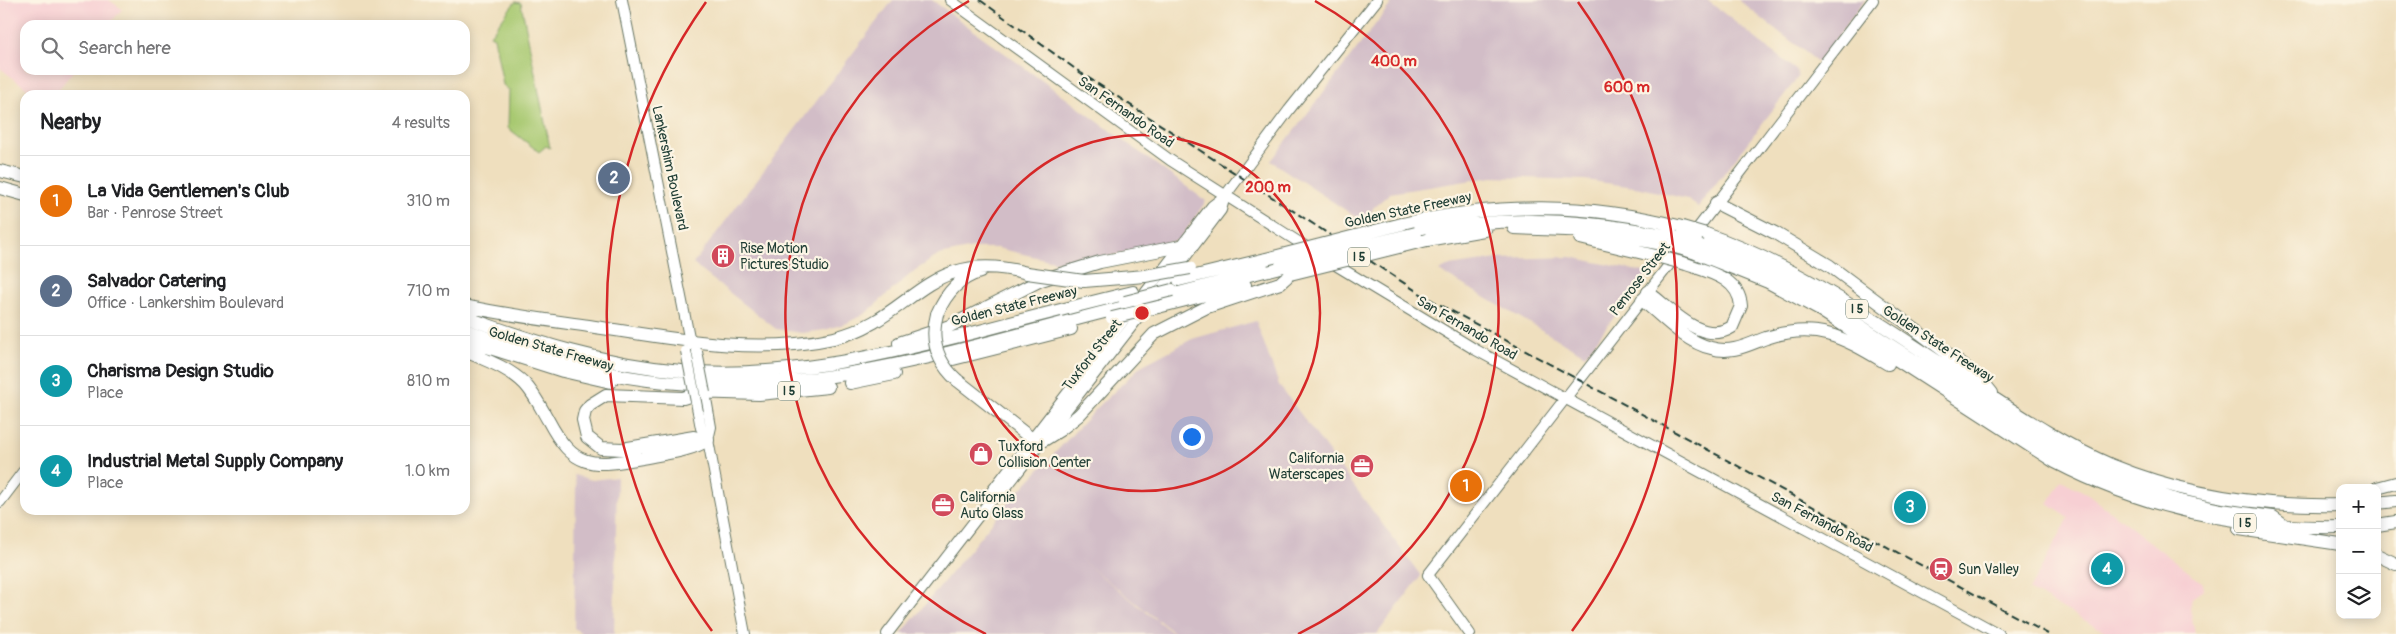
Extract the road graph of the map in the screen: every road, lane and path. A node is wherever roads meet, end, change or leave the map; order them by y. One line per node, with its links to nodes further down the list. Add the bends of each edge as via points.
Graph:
1 (622, 0): 31 (main road, Lankershim Boulevard)
2 (950, 0): 13 (main road, San Fernando Road, via 1144,142)
3 (1377, 0): 13 (main road, Tuxford Street, via 1288,110)
4 (1873, 0): 14 (main road, Penrose Street)
5 (0, 164): 6 (highway)
6 (20, 169)
7 (0, 171): 9 (highway)
8 (0, 176): 10 (highway)
9 (20, 176)
10 (20, 181)
11 (0, 188): 12 (highway)
12 (20, 193)
13 (1225, 196): 19 (main road, Tuxford Street, via 1212,206); 36 (main road, San Fernando Road, via 1417,315); 38 (main road, Tuxford Street, via 1221,210)
14 (1716, 203): 24 (main road, Penrose Street); 37 (highway, via 1830,266 1980,378)
15 (1552, 229): 16 (highway, Golden State Freeway / I 5); 17 (highway, Golden State Freeway / I 5); 24 (highway, bridge, via 1716,275 1736,288 1741,306 1732,327 1714,333 1699,330)
16 (1414, 232): 17 (highway, Golden State Freeway / I 5, via 1462,212 1521,208 1601,211); 21 (highway, Golden State Freeway / I 5, bridge); 21 (highway, Golden State Freeway / I 5, bridge)
17 (1676, 236): 18 (highway, Golden State Freeway / I 5, bridge); 18 (highway, Golden State Freeway / I 5, bridge)
18 (1700, 243): 37 (highway, Golden State Freeway / I 5, via 1775,262 1825,289); 39 (highway, Golden State Freeway / I 5, via 1820,310); 48 (highway, via 1747,257 1805,286 2016,421 2092,464 2177,495 2228,506); 54 (highway, via 1811,294 2044,444 2078,462 2176,500 2221,510 2273,516)
19 (1181, 246): 33 (highway, via 1100,262 1041,280 978,313 908,340 839,356 788,362); 34 (main road, Tuxford Street)
20 (1253, 262): 21 (highway, Golden State Freeway / I 5); 22 (highway, bridge, via 1215,264 1120,280 1084,281); 23 (highway, Golden State Freeway / I 5)
21 (1278, 266): 23 (highway); 25 (highway, Golden State Freeway / I 5, bridge, via 1158,307); 40 (highway, via 1280,283 1207,307 1154,334 1079,414 1060,430)
22 (1027, 273): 31 (highway, via 992,266 947,274 876,320 834,338); 40 (highway, bridge, via 994,269 974,273 964,279 948,293 937,314 934,332 936,350 944,367)
23 (1173, 288): 25 (highway, Golden State Freeway / I 5); 25 (highway)
24 (1645, 296): 36 (main road, Penrose Street); 39 (highway, via 1686,336 1709,348 1734,350 1786,333 1809,331 1835,335 1927,388)
25 (1122, 305): 28 (highway, via 871,365 825,374 766,379 636,374 546,353); 29 (highway, via 855,374 771,384 647,380 546,357); 33 (highway, Golden State Freeway / I 5, via 843,363); 35 (highway, Golden State Freeway / I 5, via 869,380 760,394)
26 (470, 307): 31 (highway)
27 (470, 319): 33 (highway, Golden State Freeway / I 5, via 552,346 637,366 680,371)
28 (470, 328)
29 (470, 332)
30 (470, 342): 35 (highway, Golden State Freeway / I 5, via 589,378)
31 (691, 348): 41 (main road, Lankershim Boulevard, bridge, via 698,412 701,428); 41 (main road, Lankershim Boulevard, bridge, via 709,413 711,427)
32 (470, 353): 41 (highway, via 520,379 537,401 561,444 580,460 604,464 618,462 696,448)
33 (760, 372)
34 (1076, 381): 38 (main road, via 1079,388 1071,398); 40 (main road, Tuxford Street)
35 (699, 393): 41 (highway, via 683,398 606,395 585,411 583,429 593,444 611,450 694,437)
36 (1566, 399): 61 (main road, Penrose Street, via 1428,574); 62 (main road, San Fernando Road)
37 (1998, 401): 48 (highway, Golden State Freeway / I 5, via 2058,438 2110,464 2166,484)
38 (1071, 405): 40 (main road, Tuxford Street)
39 (1967, 406): 51 (highway, Golden State Freeway / I 5, via 2080,475 2154,503)
40 (1038, 439): 60 (main road, Tuxford Street, via 992,491 990,501)
41 (708, 440): 59 (main road, Lankershim Boulevard)
42 (20, 476): 47 (main road)
43 (2396, 483): 44 (highway)
44 (2381, 487)
45 (2336, 496): 48 (highway)
46 (2396, 500): 49 (highway)
47 (0, 502)
48 (2249, 502): 50 (highway, Golden State Freeway / I 5)
49 (2381, 502)
50 (2336, 505)
51 (2201, 516): 54 (highway, Golden State Freeway / I 5); 56 (highway, via 2257,533)
52 (2396, 522): 53 (highway)
53 (2381, 524)
54 (2288, 527): 55 (highway, Golden State Freeway / I 5)
55 (2336, 527)
56 (2336, 543)
57 (2381, 557): 58 (highway)
58 (2396, 564)
59 (745, 634)
60 (888, 634)
61 (1470, 634)
62 (1999, 634)

